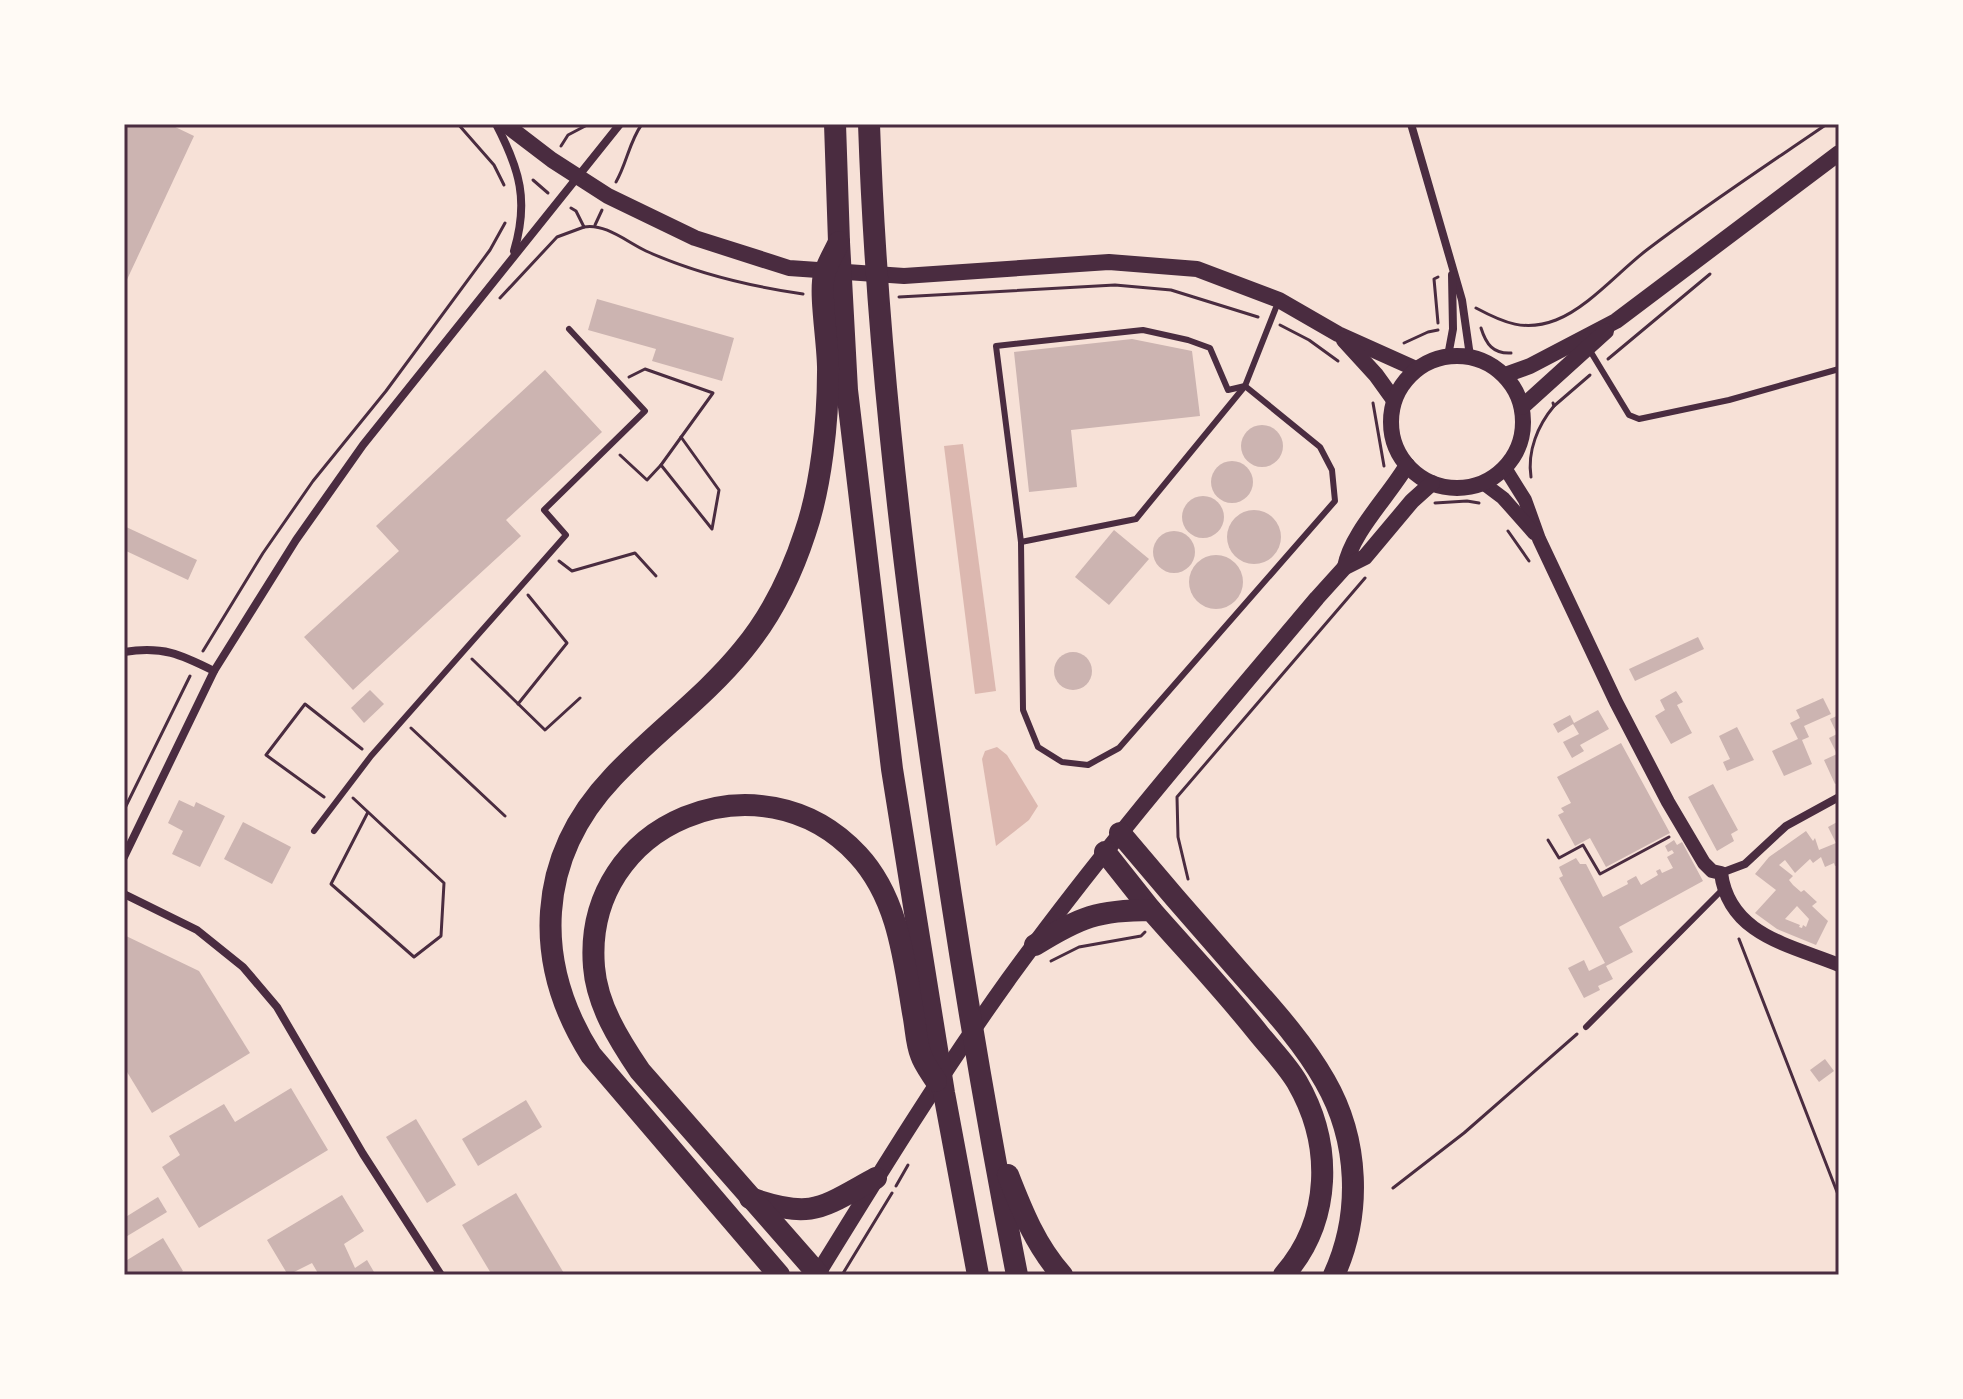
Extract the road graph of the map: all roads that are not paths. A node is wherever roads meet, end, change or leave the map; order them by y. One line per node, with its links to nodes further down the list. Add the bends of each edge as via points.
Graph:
1 (496, 124): 9 (street, via 520,185 522,224)
2 (505, 124): 8 (main road)
3 (620, 124): 8 (street)
4 (835, 124): 12 (highway, via 839,242 823,277)
5 (869, 124): 47 (highway, via 877,304 912,628)
6 (1411, 124): 10 (street)
7 (1839, 153): 13 (main road)
8 (578, 176): 9 (street); 11 (main road, via 695,238 789,268 904,276 1109,262 1153,264 1197,269)
9 (513, 256): 33 (street, via 363,445)
10 (1452, 270): 17 (street); 18 (street)
11 (1279, 300): 15 (main road); 22 (lane)
12 (834, 306): 46 (highway, via 892,769); 52 (highway, via 815,501 789,578 741,654 613,777 579,820 555,882 550,934 557,981 591,1055)
13 (1616, 321): 16 (main road); 21 (main road)
14 (569, 329): 35 (lane, via 645,411 544,510 566,535 371,756)
15 (1338, 334): 19 (main road); 23 (main road)
16 (1589, 349): 20 (lane, via 1629,415 1639,419); 24 (main road)
17 (1448, 356): 18 (main road); 19 (main road)
18 (1470, 356): 21 (main road)
19 (1416, 369): 23 (main road)
20 (1839, 369)
21 (1505, 375): 24 (main road)
22 (1245, 386): 30 (lane, via 1136,519); 30 (lane, via 1228,390 1210,348 1143,330 996,346); 30 (lane, via 1320,447 1332,470 1335,501 1119,748 1088,765 1062,762 1038,747 1023,710)
23 (1394, 400): 25 (main road, via 1392,434)
24 (1522, 407): 26 (main road, via 1518,450)
25 (1407, 465): 27 (main road); 31 (main road, via 1348,550)
26 (1505, 468): 28 (main road); 29 (street)
27 (1432, 483): 28 (main road, via 1458,488); 31 (main road, via 1365,557)
28 (1483, 483): 29 (street)
29 (1539, 539): 39 (street, via 1683,829 1708,868)
30 (1021, 542)
31 (1345, 567): 36 (main road)
32 (124, 652): 33 (street, via 150,648)
33 (214, 671): 38 (street)
34 (1839, 797): 39 (street, via 1786,826 1738,869)
35 (314, 831)
36 (1120, 833): 37 (main road); 57 (highway, via 1290,1031 1326,1083 1351,1156 1353,1190 1349,1234)
37 (1105, 852): 42 (highway); 43 (main road)
38 (124, 857)
39 (1721, 873): 40 (street)
40 (1723, 889): 44 (street, via 1741,920 1758,932); 45 (lane)
41 (124, 894): 51 (street, via 197,930 243,967 269,997)
42 (1155, 914): 43 (highway, via 1104,912 1085,917); 56 (highway, via 1295,1079 1313,1114 1323,1161 1321,1199 1309,1239)
43 (1037, 955): 48 (main road, via 1008,981)
44 (1839, 965)
45 (1586, 1027)
46 (944, 1093): 49 (highway, via 920,1055 893,917 876,880 849,845 802,814 767,805 713,808 673,822 625,861 604,896 594,941 598,990 622,1045 640,1071); 53 (highway)
47 (989, 1129): 54 (highway); 55 (highway, via 1031,1231)
48 (876, 1178): 49 (highway, via 809,1210 778,1208); 50 (main road)
49 (748, 1197): 50 (highway)
50 (817, 1274)
51 (441, 1275)
52 (779, 1275)
53 (978, 1275)
54 (1017, 1275)
55 (1062, 1275)
56 (1284, 1275)
57 (1334, 1275)

